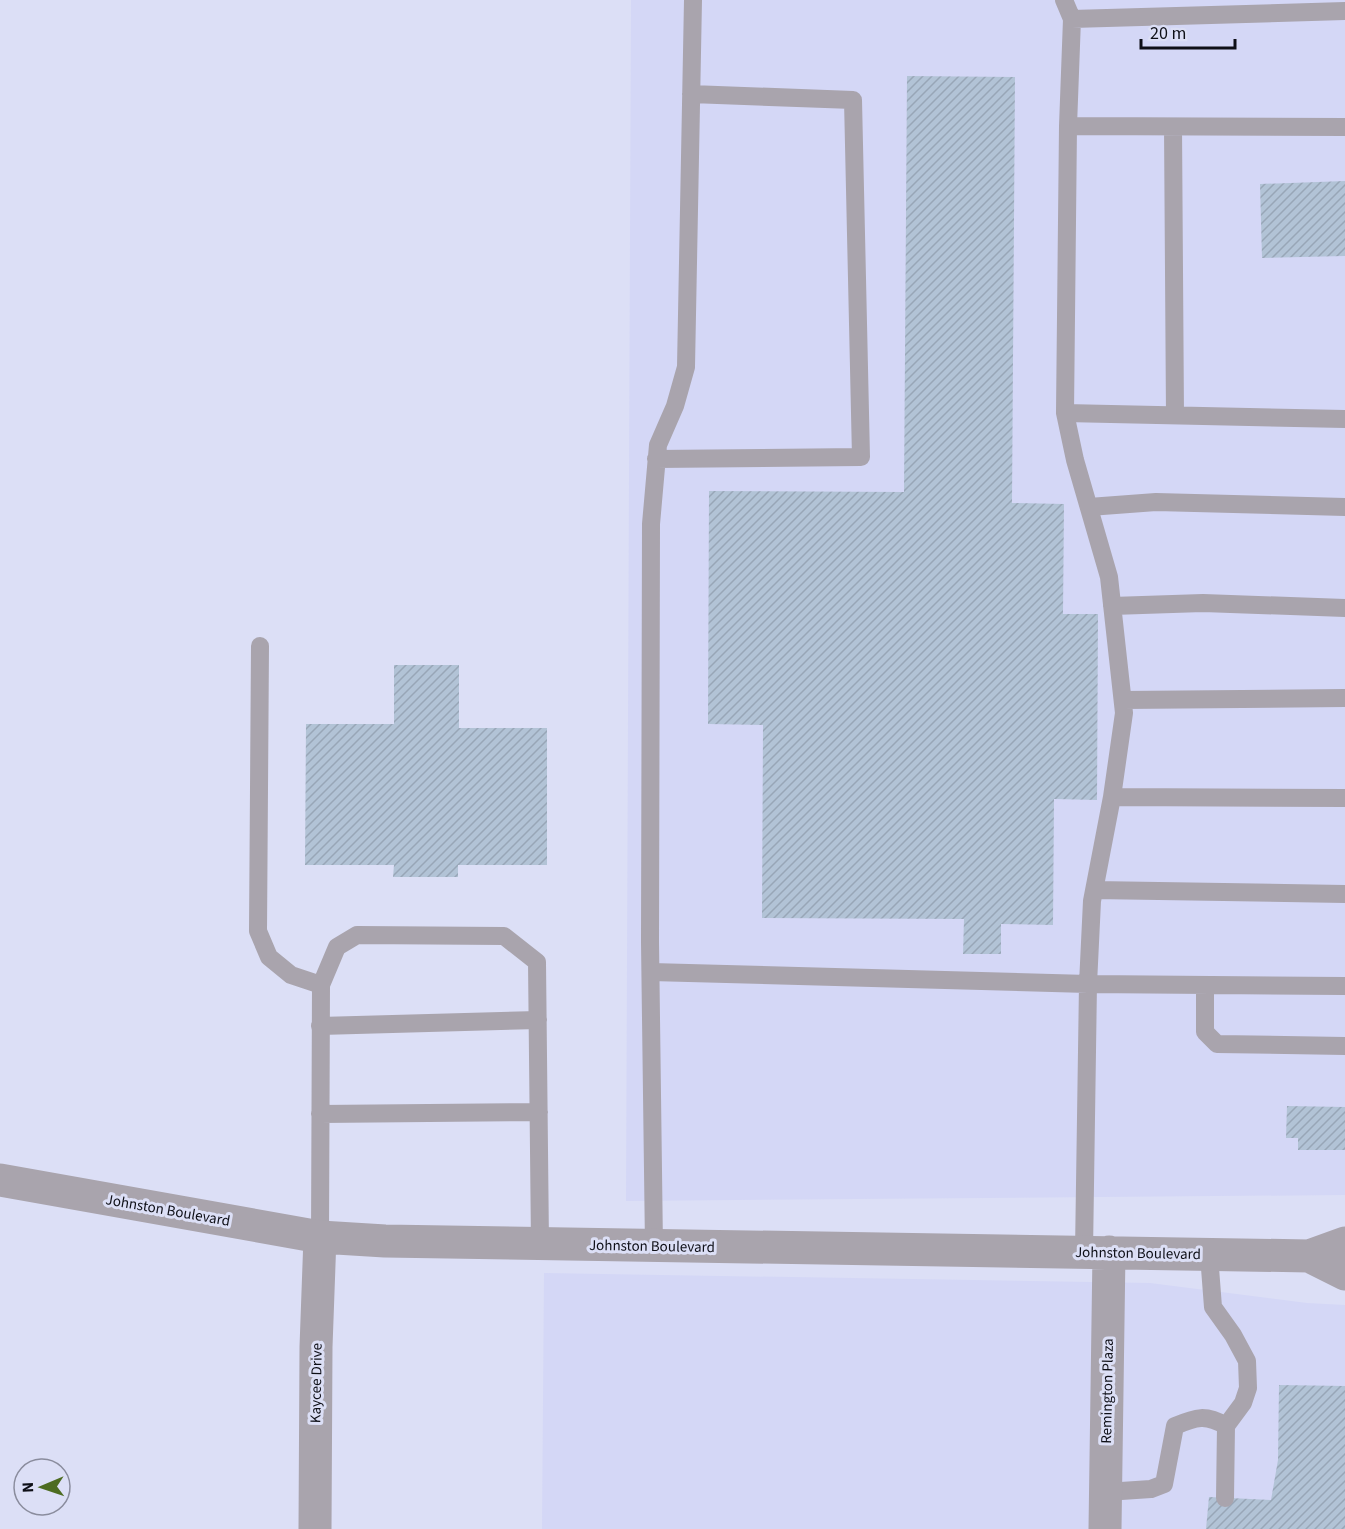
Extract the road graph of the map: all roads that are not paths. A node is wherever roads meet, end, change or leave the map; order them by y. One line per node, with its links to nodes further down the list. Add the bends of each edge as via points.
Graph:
1 (693, 0): 5 (lane)
2 (1064, 0): 4 (lane)
3 (1345, 11): 4 (lane)
4 (1072, 19): 6 (lane)
5 (691, 94): 12 (lane, via 686,367); 12 (lane, via 853,99 861,457)
6 (1068, 126): 7 (lane); 9 (lane)
7 (1173, 127): 8 (lane); 10 (lane)
8 (1345, 127)
9 (1065, 413): 10 (lane); 13 (lane)
10 (1175, 415): 11 (lane)
11 (1345, 419)
12 (656, 459): 24 (lane, via 651,524)
13 (1089, 507): 14 (lane, via 1156,502); 15 (lane, via 1109,577)
14 (1345, 507)
15 (1112, 606): 16 (lane, via 1203,603); 19 (lane)
16 (1345, 608)
17 (260, 646): 26 (lane, via 258,931 269,957 291,975)
18 (1345, 698): 19 (lane)
19 (1123, 700): 20 (lane)
20 (1112, 797): 21 (lane); 22 (lane)
21 (1345, 798)
22 (1094, 890): 23 (lane); 25 (lane)
23 (1345, 894)
24 (651, 972): 25 (lane); 38 (lane)
25 (1088, 984): 27 (lane); 39 (lane)
26 (321, 985): 29 (lane, via 337,947 357,935 504,936 537,962); 30 (lane)
27 (1205, 985): 28 (lane); 31 (lane, via 1205,1032 1217,1044)
28 (1345, 986)
29 (538, 1020): 30 (lane); 32 (lane)
30 (320, 1026): 33 (lane)
31 (1345, 1046)
32 (539, 1112): 33 (lane); 37 (lane)
33 (320, 1114): 35 (lane)
34 (0, 1180): 35 (street, Johnston Boulevard)
35 (320, 1237): 37 (street, Johnston Boulevard); 46 (street, Kaycee Drive)
36 (1345, 1243): 41 (street, Johnston Boulevard)
37 (540, 1244): 38 (street, Johnston Boulevard)
38 (654, 1246): 39 (street, Johnston Boulevard)
39 (1097, 1252): 40 (street, Johnston Boulevard); 44 (street, Remington Plaza)
40 (1209, 1255): 41 (street, Johnston Boulevard); 43 (lane, via 1213,1307 1247,1361 1248,1389)
41 (1309, 1257): 42 (street, Johnston Boulevard)
42 (1345, 1274)
43 (1226, 1426): 44 (lane, via 1211,1417 1175,1426 1164,1484 1151,1489); 45 (lane)
44 (1106, 1492): 47 (street, Remington Plaza)
45 (1225, 1498)
46 (315, 1529)
47 (1105, 1529)

